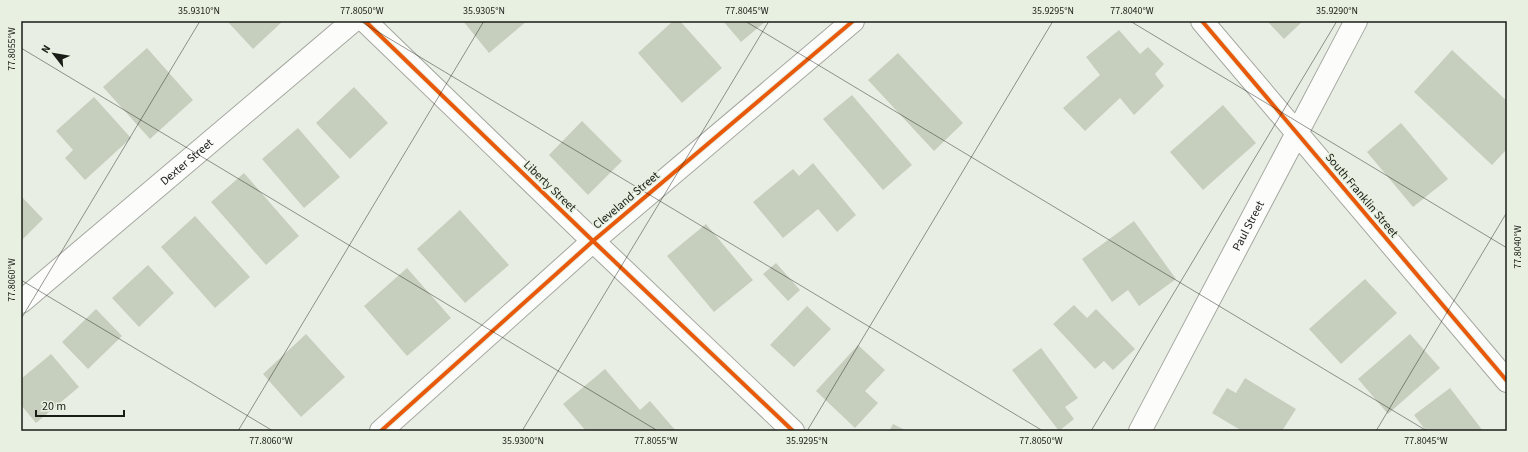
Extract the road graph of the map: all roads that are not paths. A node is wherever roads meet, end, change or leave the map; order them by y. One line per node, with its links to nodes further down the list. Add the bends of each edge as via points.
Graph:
1 (353, 21): 8 (street, Dexter Street)
2 (364, 21): 7 (street, Liberty Street)
3 (854, 21): 7 (street, Cleveland Street)
4 (1202, 21): 6 (street, South Franklin Street)
5 (1356, 21): 6 (street, Paul Street)
6 (1296, 133): 9 (street, South Franklin Street); 12 (street, Paul Street)
7 (593, 241): 10 (street, Cleveland Street); 11 (street, Liberty Street)
8 (21, 302)
9 (1507, 381)
10 (381, 431)
11 (793, 431)
12 (1140, 431)

